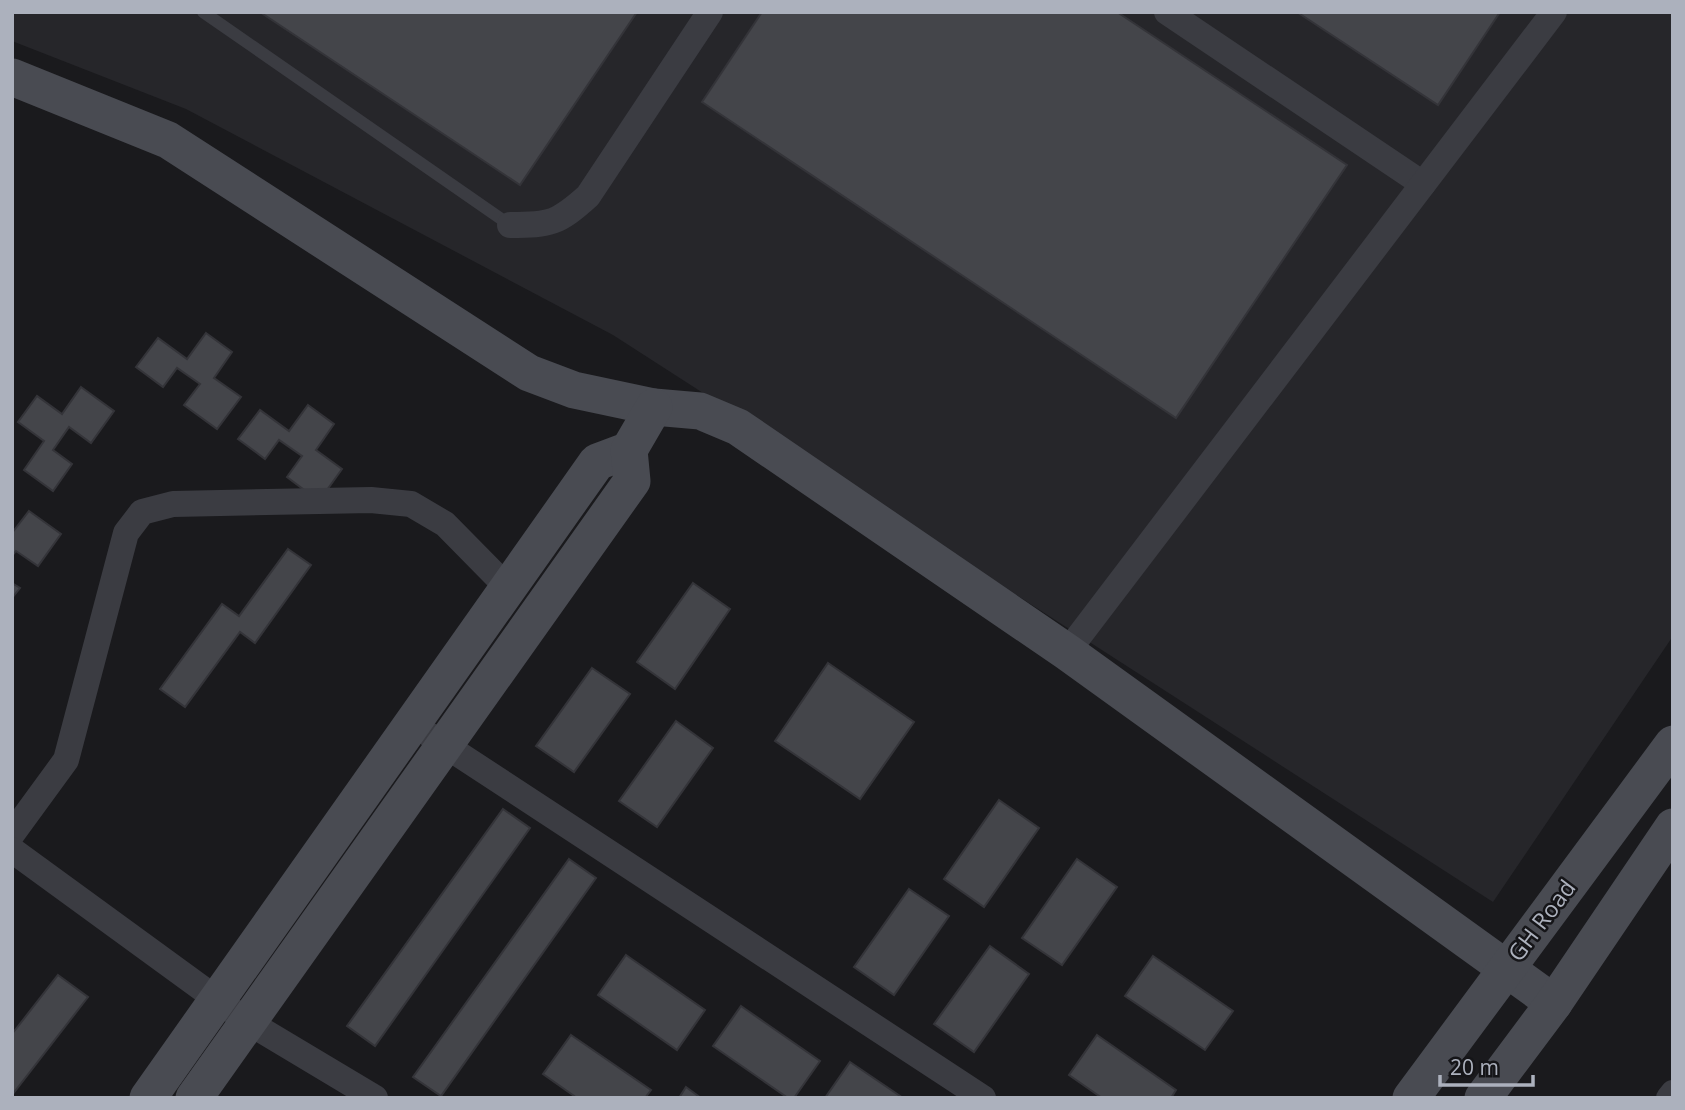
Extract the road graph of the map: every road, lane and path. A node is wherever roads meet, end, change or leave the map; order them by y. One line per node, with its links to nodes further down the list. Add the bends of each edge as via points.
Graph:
1 (203, 12): 7 (lane)
2 (710, 12): 7 (street, via 588,196 562,218 540,225)
3 (1167, 12): 6 (street)
4 (1554, 12): 6 (street)
5 (12, 77): 8 (street, via 168,140 529,373 574,390)
6 (1423, 184): 11 (street)
7 (510, 225)
8 (654, 407): 9 (street); 11 (street, via 700,411 738,426)
9 (629, 450): 10 (street, via 597,462); 13 (street, via 632,481)
10 (508, 588): 12 (street); 16 (street, via 445,524 411,504 371,500 173,504 142,512 125,533 66,761)
11 (1067, 652): 18 (street)
12 (412, 724): 13 (street); 19 (street)
13 (444, 744): 21 (street); 27 (street)
14 (1673, 744): 18 (street, GH Road)
15 (1673, 827): 20 (street)
16 (12, 834)
17 (12, 850): 19 (street)
18 (1504, 970): 20 (street); 22 (street, GH Road)
19 (217, 1000): 21 (street); 24 (street)
20 (1554, 1003): 28 (street)
21 (248, 1022): 25 (street); 26 (street)
22 (1423, 1093)
23 (1673, 1093): 29 (street)
24 (148, 1098)
25 (194, 1098)
26 (375, 1098)
27 (983, 1098)
28 (1483, 1098)
29 (1669, 1098)

